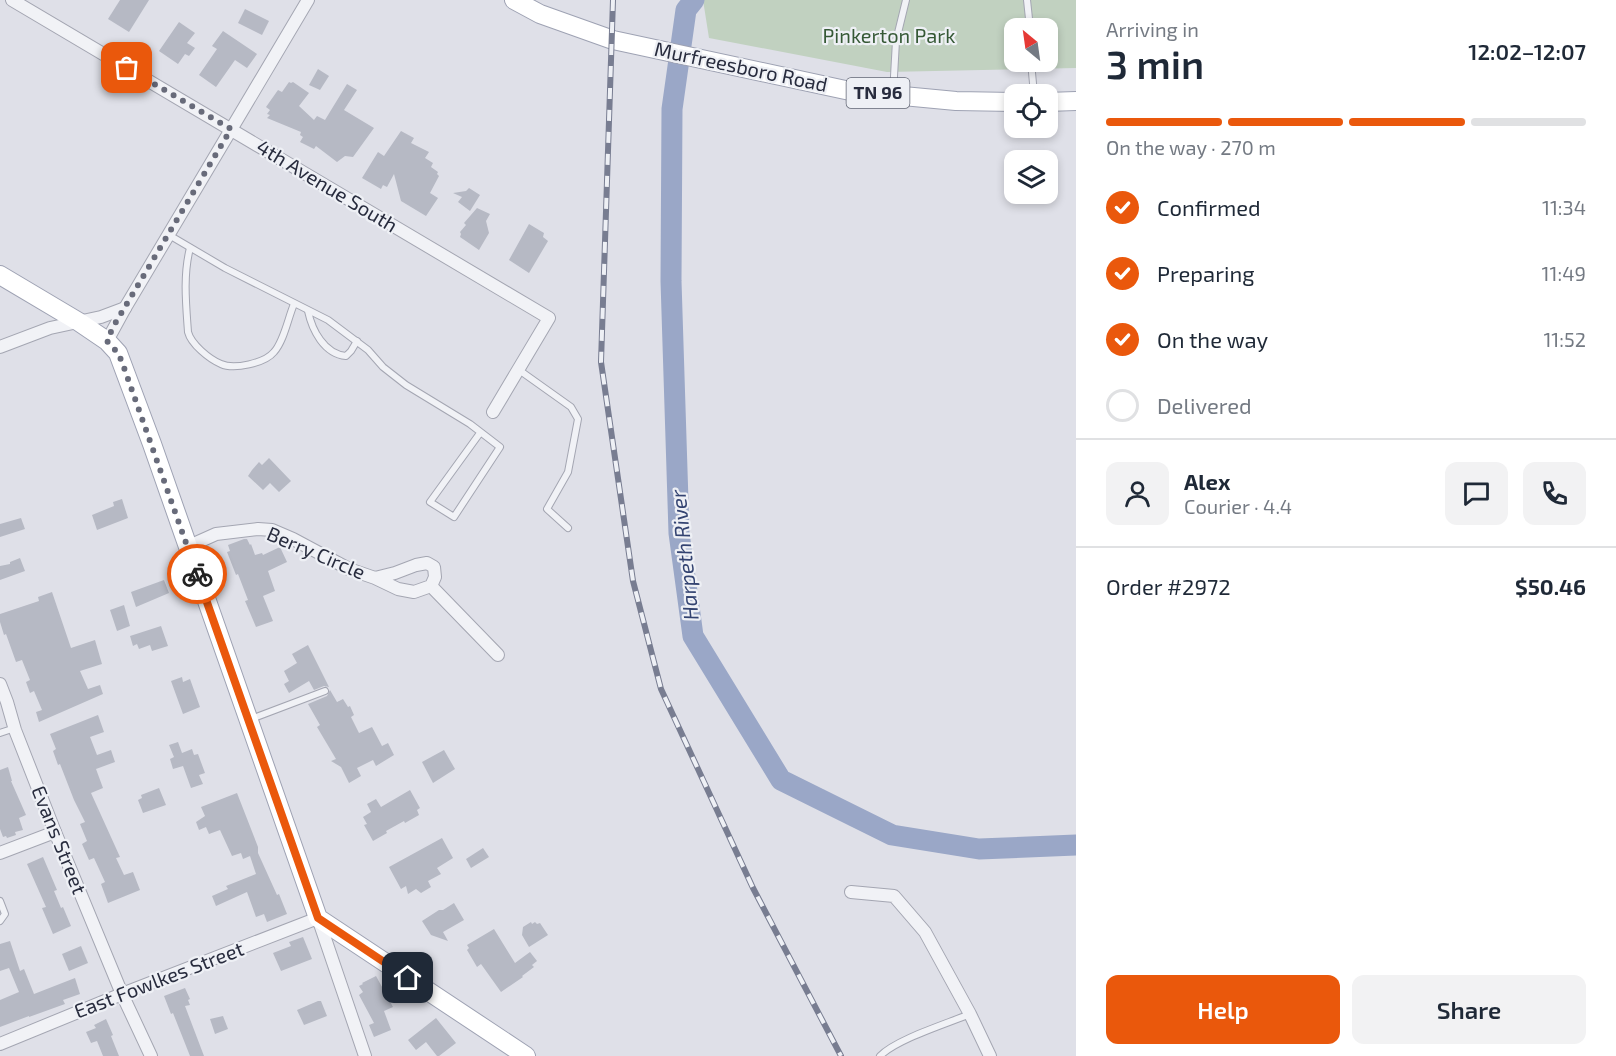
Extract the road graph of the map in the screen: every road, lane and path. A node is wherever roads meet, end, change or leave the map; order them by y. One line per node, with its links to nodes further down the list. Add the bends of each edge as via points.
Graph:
1 (12, 0): 11 (street, 4th Avenue South)
2 (308, 0): 11 (street)
3 (514, 0): 7 (main road, Murfreesboro Road / TN 96, via 540,14 618,41 850,91)
4 (906, 0): 7 (lane, via 896,42)
5 (1027, 0): 6 (lane)
6 (1029, 18)
7 (893, 95): 9 (main road, Murfreesboro Road / TN 96)
8 (1076, 101): 10 (main road)
9 (1004, 102)
10 (1058, 102)
11 (231, 129): 12 (street); 22 (street, 4th Avenue South, via 549,318)
12 (169, 235): 13 (lane); 16 (street)
13 (190, 248): 15 (lane); 15 (lane, via 186,278 188,332 196,346 221,364 246,365 269,357 281,342)
14 (0, 275): 18 (main road)
15 (294, 304): 17 (lane)
16 (125, 308): 18 (street); 19 (street)
17 (308, 311): 20 (lane); 20 (lane, via 317,336 340,356 346,356)
18 (79, 322): 19 (main road); 21 (street, via 50,328)
19 (107, 341): 26 (main road, via 122,362)
20 (357, 341): 24 (lane, via 406,385)
21 (0, 347)
22 (518, 370): 23 (street); 25 (lane, via 571,407 578,418 568,472 547,509)
23 (493, 412)
24 (480, 433): 24 (lane, via 500,447 454,517 430,502)
25 (568, 528)
26 (187, 547): 27 (street, Berry Circle, via 216,534 272,530); 32 (main road)
27 (375, 578): 28 (street, Berry Circle, via 414,592); 28 (street, Berry Circle, via 427,563 434,567)
28 (431, 585): 29 (street)
29 (498, 655)
30 (0, 684): 33 (street, Evans Street)
31 (325, 691): 32 (lane)
32 (248, 720): 39 (main road)
33 (15, 728): 34 (lane); 35 (street, Evans Street)
34 (0, 733)
35 (55, 832): 36 (street); 41 (street, Evans Street)
36 (0, 853)
37 (851, 892): 42 (street, via 894,896 925,932)
38 (0, 901): 40 (lane, via 5,914)
39 (318, 918): 41 (street, East Fowlkes Street); 45 (street); 46 (main road)
40 (0, 921)
41 (122, 994): 43 (street, East Fowlkes Street); 44 (street, Evans Street)
42 (970, 1014): 47 (lane); 48 (street)
43 (0, 1044)
44 (151, 1056)
45 (365, 1056)
46 (526, 1056)
47 (880, 1056)
48 (990, 1056)

